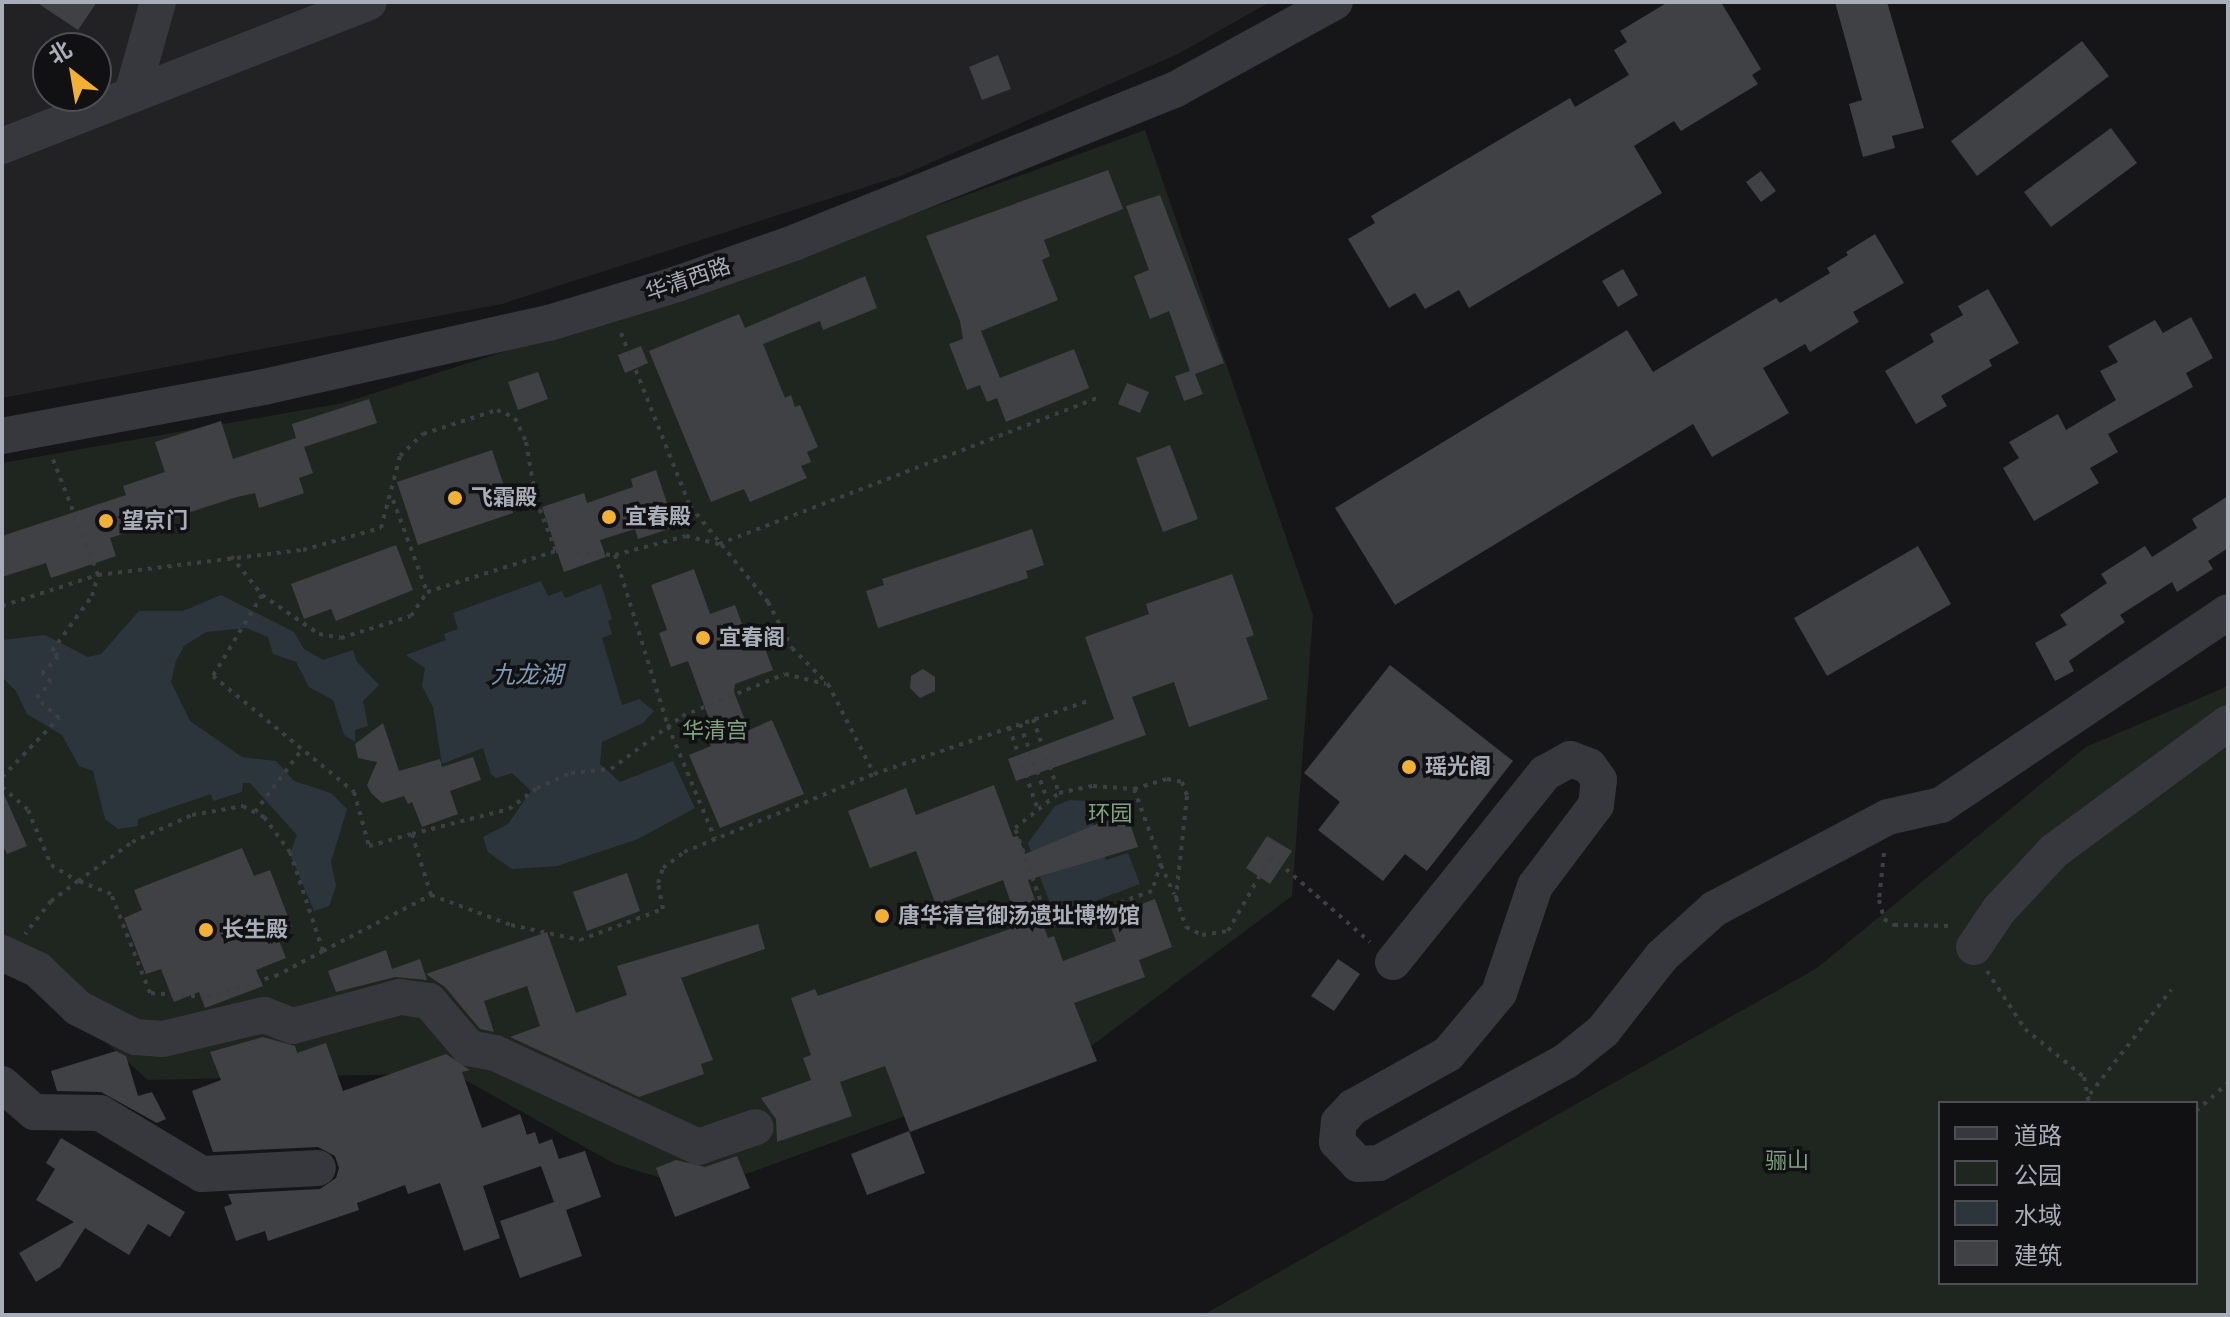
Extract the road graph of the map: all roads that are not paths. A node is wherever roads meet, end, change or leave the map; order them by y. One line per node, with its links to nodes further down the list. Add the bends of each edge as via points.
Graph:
1 (158, 2): 4 (street)
2 (369, 2): 4 (street)
3 (1335, 2): 6 (street, 华清西路, via 1176,89 796,242 609,305 264,387)
4 (132, 94): 5 (street)
5 (2, 146)
6 (2, 436)
7 (2228, 612): 11 (street, via 1941,805 1888,817 1714,909 1662,956 1603,1031 1566,1061 1379,1163 1358,1164 1337,1142 1339,1122 1353,1107 1448,1054 1499,993 1535,886 1600,797 1599,780 1589,766 1570,759 1552,766)
8 (2228, 723): 9 (street, via 2054,851 1999,910)
9 (1974, 947)
10 (11, 948): 13 (street, via 78,1008 135,1037 163,1039 264,1015 293,1026 400,997 429,1001 469,1048 495,1053 698,1147)
11 (1393, 962)
12 (2, 1084): 14 (street, via 34,1112 100,1113 202,1174)
13 (756, 1127)
14 (318, 1168)

